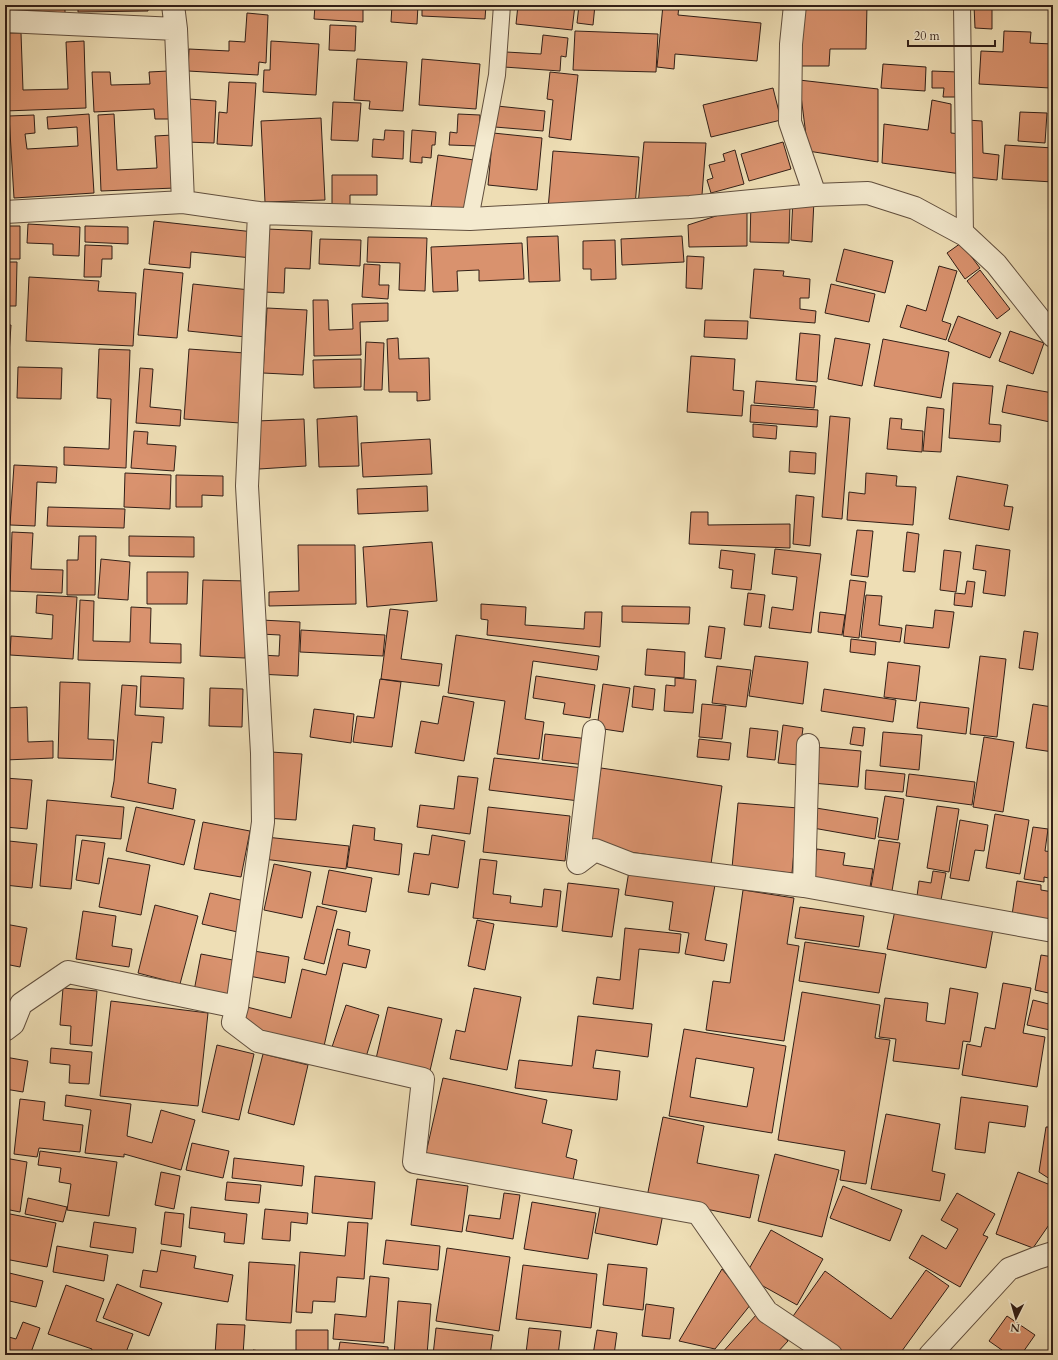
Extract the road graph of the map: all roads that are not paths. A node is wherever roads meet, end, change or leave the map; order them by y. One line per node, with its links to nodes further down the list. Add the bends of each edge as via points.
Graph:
1 (173, 5): 6 (street)
2 (502, 5): 11 (lane, via 497,75)
3 (795, 5): 7 (street, via 791,44 790,122)
4 (962, 5): 12 (lane)
5 (5, 21): 6 (street)
6 (176, 29): 8 (street)
7 (814, 194): 11 (street, via 690,207); 12 (street, via 868,193 915,208)
8 (183, 202): 9 (street); 10 (street)
9 (5, 212)
10 (259, 214): 11 (street); 18 (street, via 247,486 262,753 263,822)
11 (470, 219)
12 (965, 235): 13 (street, via 996,264)
13 (1053, 336)
14 (594, 731): 16 (street, via 578,862 595,850 631,864)
15 (808, 744): 16 (street)
16 (804, 886): 17 (street)
17 (1053, 931)
18 (237, 1006): 19 (street, via 68,972 21,1004 13,1024); 21 (street, via 233,1022 258,1041 423,1079 414,1162 698,1214 767,1312)
19 (5, 1030)
20 (1053, 1253): 22 (street, via 1009,1269)
21 (831, 1355)
22 (930, 1355)

